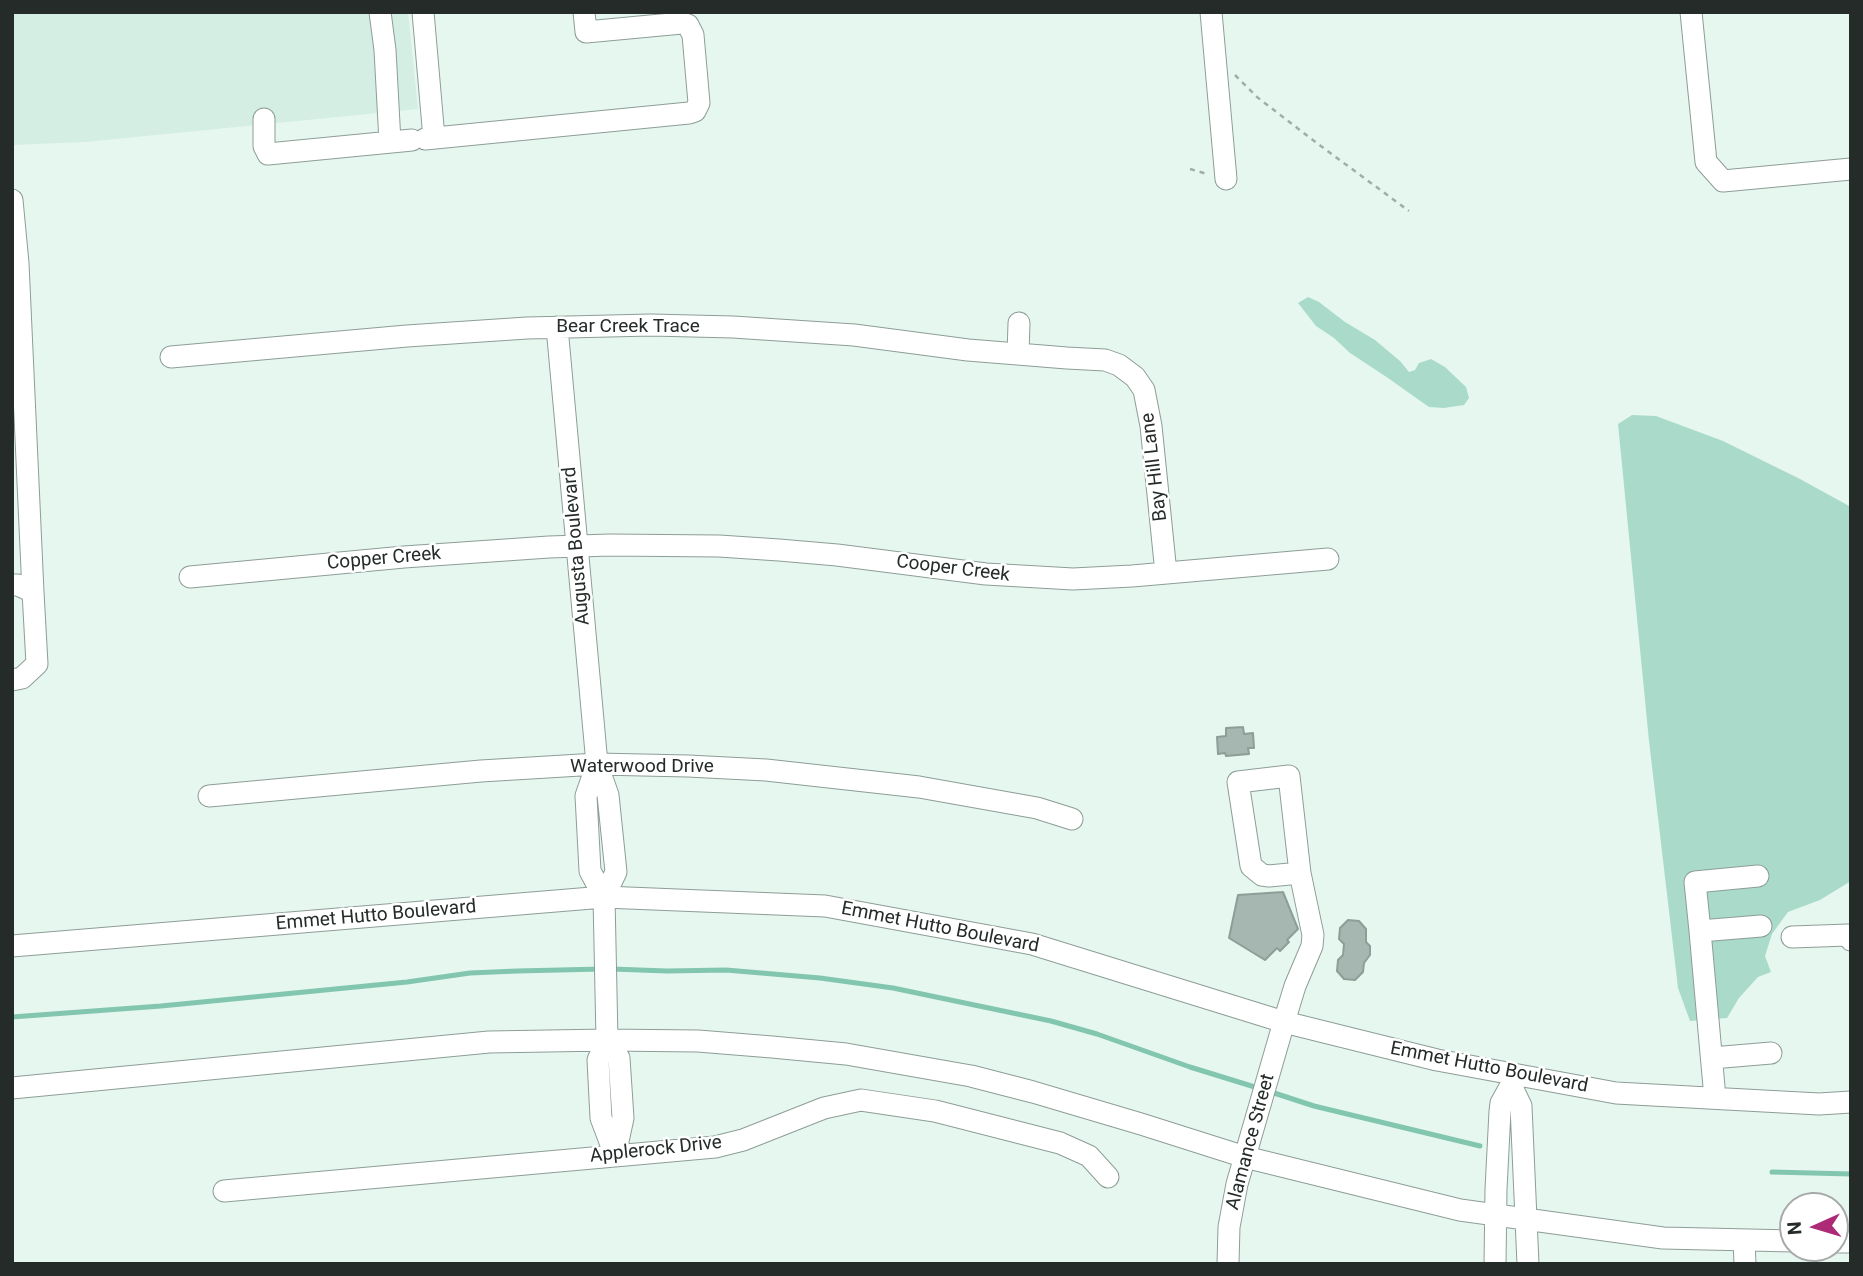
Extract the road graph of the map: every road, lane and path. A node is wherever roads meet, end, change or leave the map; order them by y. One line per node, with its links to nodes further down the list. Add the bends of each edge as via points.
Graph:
1 (380, 12): 9 (street, via 377,81)
2 (423, 12): 8 (street)
3 (584, 12): 8 (street, via 586,32 688,25 693,35 699,103 695,111)
4 (1211, 12): 6 (street)
5 (1691, 12): 10 (street, via 1706,162 1724,181)
6 (1216, 56): 11 (street); 13 (path, via 1268,105)
7 (264, 118): 9 (street, via 268,153)
8 (424, 139): 9 (street)
9 (390, 142)
10 (1851, 169)
11 (1226, 179)
12 (12, 200): 24 (street)
13 (1409, 211)
14 (1019, 323): 16 (street)
15 (557, 327): 16 (street, Bear Creek Trace, via 733,327); 17 (street, Bear Creek Trace); 19 (street, Augusta Boulevard)
16 (1018, 354): 18 (street, Bear Creek Trace)
17 (171, 357)
18 (1084, 359): 21 (street, Bay Hill Lane, via 1119,365 1144,390)
19 (578, 546): 21 (street, Cooper Creek, via 730,547 1014,577 1073,579); 22 (street, Copper Creek); 26 (street, Augusta Boulevard)
20 (1328, 559): 21 (street, Cooper Creek)
21 (1166, 573)
22 (190, 577)
23 (12, 585): 24 (street)
24 (33, 592): 25 (street, via 37,664 22,678)
25 (12, 680)
26 (597, 764): 27 (street, Waterwood Drive); 28 (street, Waterwood Drive, via 740,768 849,778 1037,808); 31 (street, Augusta Boulevard, via 608,795 616,872)
27 (209, 796)
28 (1072, 819)
29 (1300, 873): 29 (street, Alamance Street, via 1289,776 1238,782 1251,866 1262,875); 37 (street, Alamance Street, via 1312,946)
30 (1758, 876): 33 (street, via 1695,882)
31 (604, 897): 36 (street, Emmet Hutto Boulevard); 37 (street, Emmet Hutto Boulevard, via 825,906 1032,944); 38 (street, Augusta Boulevard)
32 (1761, 926): 33 (street)
33 (1700, 931): 40 (street)
34 (1792, 937): 35 (street, via 1848,935)
35 (1851, 940)
36 (12, 946)
37 (1284, 1022): 41 (street, Emmet Hutto Boulevard); 46 (street, Alamance Street)
38 (607, 1040): 42 (street, via 489,1042); 45 (street, Augusta Boulevard, via 598,1060 601,1118); 46 (street, via 772,1047 846,1054 947,1072 1033,1092)
39 (1771, 1053): 40 (street)
40 (1712, 1059): 43 (street)
41 (1512, 1080): 43 (street, Emmet Hutto Boulevard, via 1616,1093); 49 (street, via 1501,1103); 50 (street, via 1521,1106)
42 (12, 1088)
43 (1716, 1098): 44 (street, Emmet Hutto Boulevard)
44 (1851, 1102)
45 (615, 1156): 47 (street, Applerock Drive, via 715,1147 824,1108 861,1100 936,1111 1060,1143 1089,1156); 48 (street, Applerock Drive)
46 (1245, 1157): 49 (street); 53 (street, Alamance Street, via 1228,1227)
47 (1108, 1177)
48 (224, 1191)
49 (1495, 1215): 50 (street); 54 (street)
50 (1527, 1219): 51 (street, via 1663,1238); 55 (street)
51 (1744, 1240): 52 (street); 56 (street)
52 (1779, 1241)
53 (1228, 1264)
54 (1495, 1264)
55 (1528, 1264)
56 (1745, 1264)

